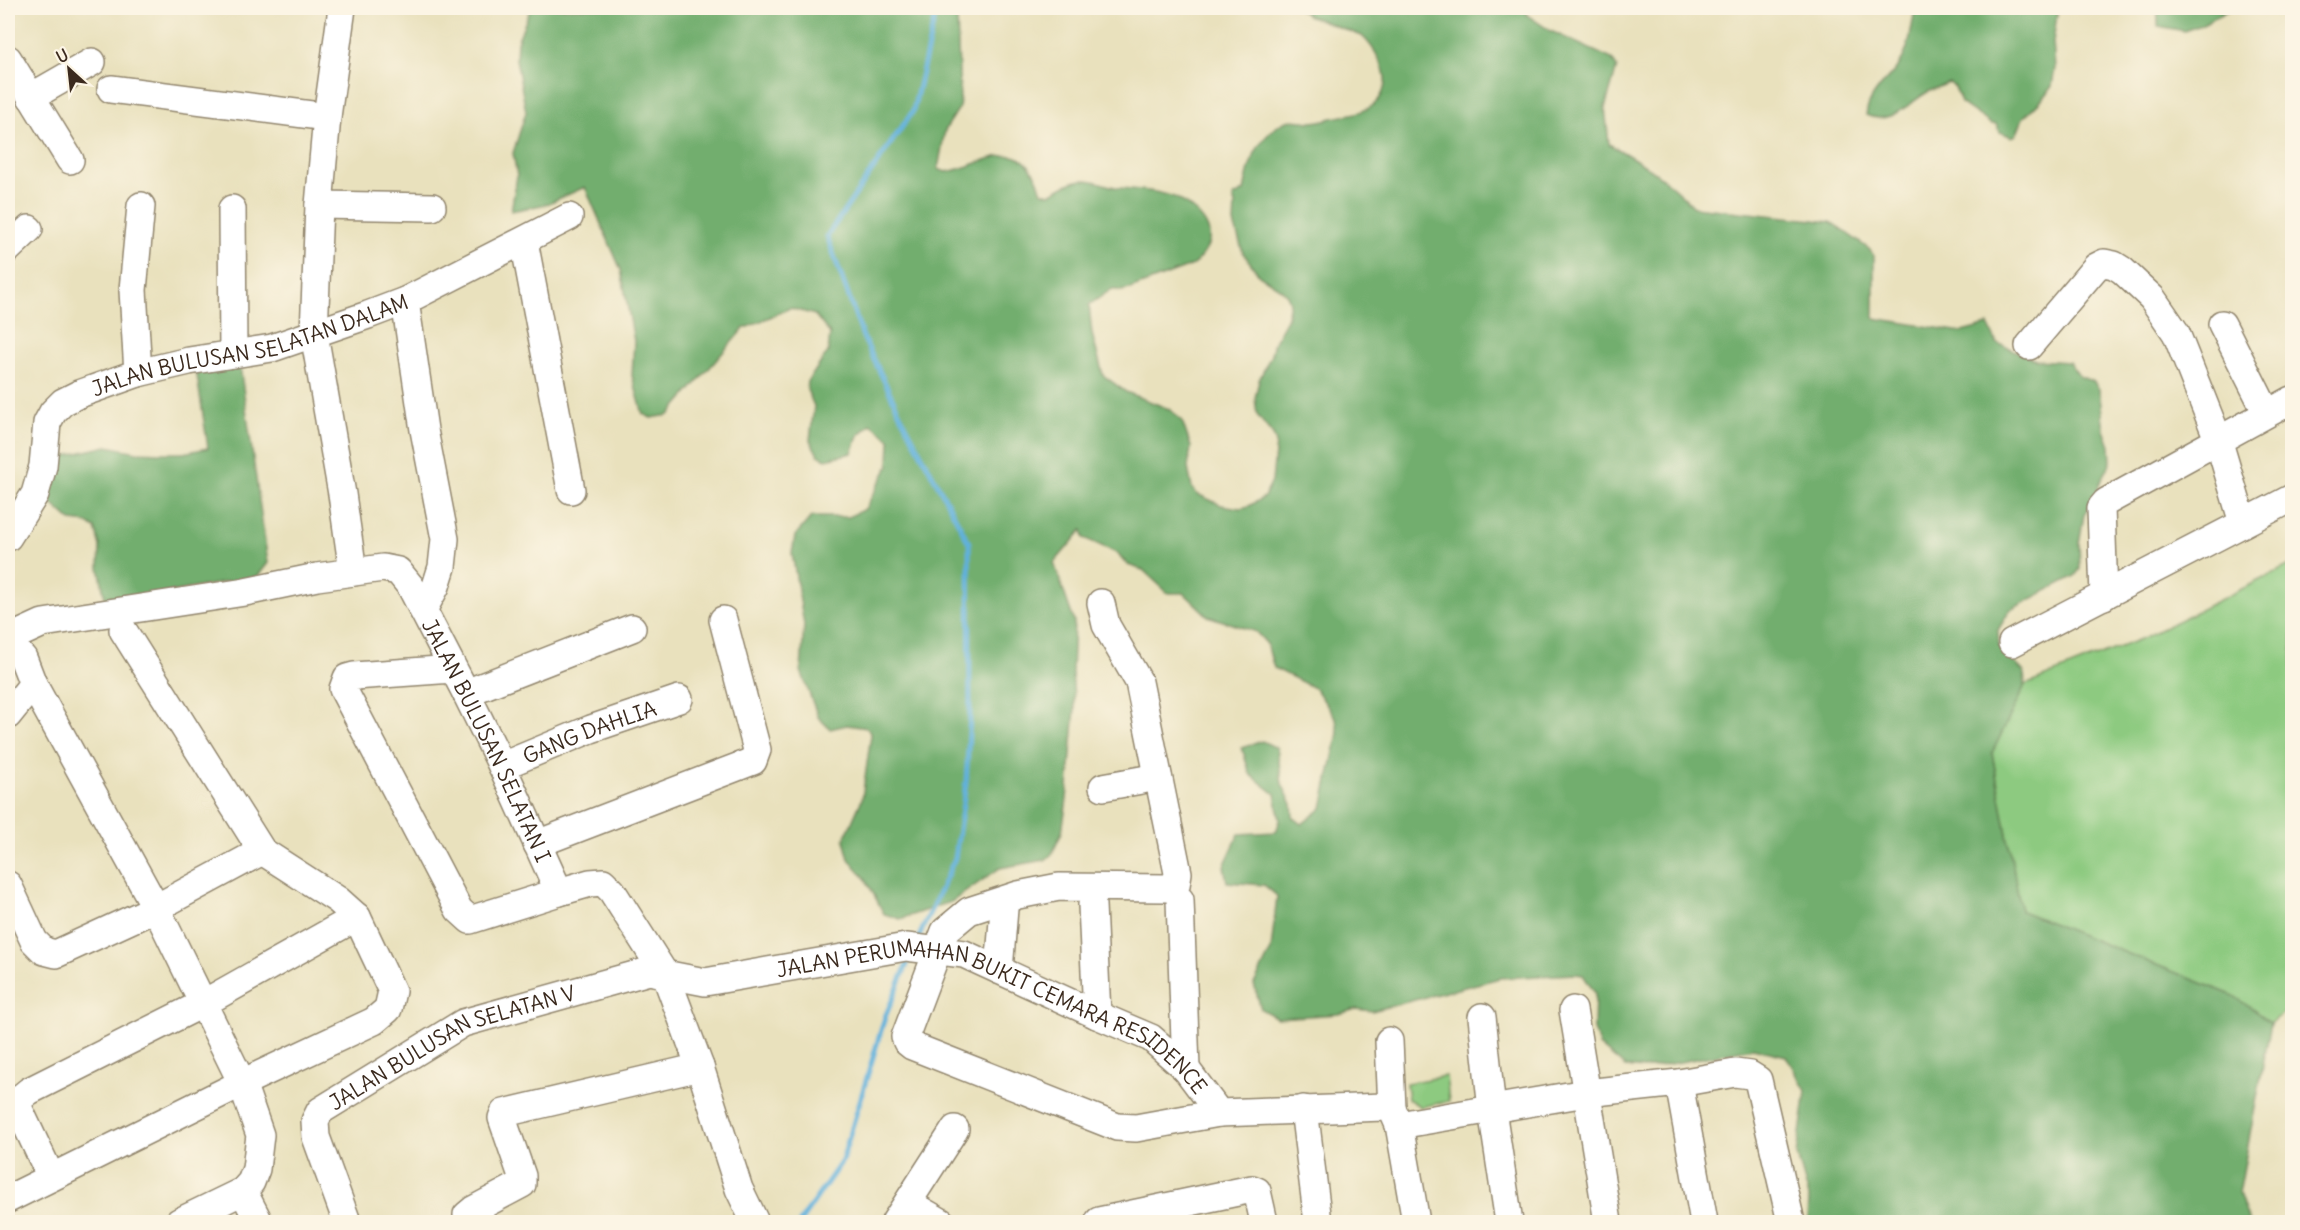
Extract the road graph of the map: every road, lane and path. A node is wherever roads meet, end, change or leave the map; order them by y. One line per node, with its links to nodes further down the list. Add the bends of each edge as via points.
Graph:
1 (342, 8): 6 (street)
2 (8, 59): 5 (street)
3 (93, 62): 5 (street)
4 (111, 89): 6 (street)
5 (31, 97): 7 (street)
6 (327, 117): 8 (street)
7 (70, 160)
8 (319, 205): 10 (street); 18 (street)
9 (141, 206): 21 (street, via 133,290)
10 (432, 207)
11 (232, 209): 20 (street)
12 (569, 217): 14 (street, JALAN BULUSAN SELATAN DALAM)
13 (29, 229): 15 (street)
14 (524, 241): 16 (street, JALAN BULUSAN SELATAN DALAM); 25 (street)
15 (8, 249)
16 (405, 301): 18 (street, JALAN BULUSAN SELATAN DALAM); 32 (street, via 445,539 442,567)
17 (2222, 324): 23 (street)
18 (314, 334): 20 (street, JALAN BULUSAN SELATAN DALAM, via 272,348); 29 (street)
19 (2029, 345): 24 (street, via 2096,267 2104,263 2114,265 2152,297 2176,333)
20 (233, 354): 21 (street, JALAN BULUSAN SELATAN DALAM)
21 (138, 373): 28 (street, JALAN BULUSAN SELATAN DALAM, via 79,394 53,412 47,423 43,466 34,494)
22 (2292, 400): 23 (street)
23 (2267, 413): 24 (street)
24 (2218, 439): 27 (street); 30 (street, via 2117,495 2102,508)
25 (571, 490)
26 (2292, 498): 27 (street)
27 (2243, 523): 30 (street)
28 (8, 537)
29 (353, 572): 32 (street, JALAN BULUSAN SELATAN I, via 383,567 398,571); 36 (street, JALAN BULUSAN SELATAN I, via 43,623)
30 (2104, 597): 38 (street)
31 (1101, 603): 45 (street, via 1106,625 1139,682)
32 (423, 610): 39 (street, JALAN BULUSAN SELATAN I)
33 (723, 620): 47 (street, via 757,750 753,761)
34 (632, 628): 41 (street)
35 (123, 630): 48 (street)
36 (8, 639)
37 (8, 643): 40 (street, via 23,658)
38 (2012, 643)
39 (453, 669): 41 (street, JALAN BULUSAN SELATAN I); 50 (street, via 354,676 347,678 343,689 459,910 470,920)
40 (33, 684): 43 (street); 53 (street)
41 (466, 693): 44 (street, JALAN BULUSAN SELATAN I)
42 (679, 699): 44 (street, GANG DAHLIA, via 591,729)
43 (8, 715)
44 (502, 766): 47 (street, JALAN BULUSAN SELATAN I)
45 (1158, 777): 46 (street); 56 (street, via 1178,873 1176,885 1059,887 1018,895 969,911)
46 (1103, 787)
47 (537, 844): 50 (street, JALAN BULUSAN SELATAN I)
48 (262, 851): 53 (street); 55 (street, via 338,900)
49 (8, 885): 53 (street, via 34,941 44,951 56,954)
50 (559, 892): 58 (street, via 603,882)
51 (1180, 900): 65 (street)
52 (1092, 905): 61 (street)
53 (156, 908): 59 (street)
54 (1004, 909): 57 (street)
55 (357, 917): 59 (street); 66 (street, via 392,991 388,1009 374,1021)
56 (922, 949): 57 (street, JALAN PERUMAHAN BUKIT CEMARA RESIDENCE, via 964,954); 58 (street, JALAN PERUMAHAN BUKIT CEMARA RESIDENCE, via 705,982); 71 (street, via 906,1037 912,1046 1117,1126 1136,1128)
57 (999, 970): 61 (street, JALAN PERUMAHAN BUKIT CEMARA RESIDENCE)
58 (666, 976): 64 (street); 81 (street, JALAN BULUSAN SELATAN V, via 649,971 463,1023 320,1111 315,1120 316,1137)
59 (204, 1003): 66 (street); 74 (street, via 18,1100)
60 (1573, 1010): 68 (street)
61 (1096, 1016): 65 (street, JALAN PERUMAHAN BUKIT CEMARA RESIDENCE, via 1151,1038)
62 (1482, 1017): 70 (street)
63 (1389, 1041): 72 (street)
64 (700, 1067): 82 (street, via 504,1113 502,1119 522,1184 473,1210 467,1215); 83 (street, via 739,1189)
65 (1186, 1069): 71 (street, JALAN PERUMAHAN BUKIT CEMARA RESIDENCE)
66 (242, 1083): 74 (street); 75 (street, via 260,1135 256,1169)
67 (1679, 1083): 68 (street, JALAN PERUMAHAN BUKIT CEMARA RESIDENCE); 91 (street); 92 (street, JALAN PERUMAHAN BUKIT CEMARA RESIDENCE, via 1735,1073 1758,1080)
68 (1586, 1093): 70 (street, JALAN PERUMAHAN BUKIT CEMARA RESIDENCE); 90 (street)
69 (1304, 1109): 71 (street, JALAN PERUMAHAN BUKIT CEMARA RESIDENCE); 72 (street, JALAN PERUMAHAN BUKIT CEMARA RESIDENCE, via 1384,1107); 87 (street)
70 (1492, 1110): 72 (street, JALAN PERUMAHAN BUKIT CEMARA RESIDENCE); 89 (street)
71 (1219, 1113)
72 (1396, 1117): 88 (street)
73 (955, 1129): 77 (street)
74 (51, 1177): 76 (street)
75 (243, 1191): 79 (street); 80 (street)
76 (8, 1199)
77 (901, 1213): 84 (street)
78 (1183, 1213): 85 (street); 86 (street, via 1252,1188 1257,1191)
79 (179, 1222)
80 (259, 1222)
81 (347, 1222)
82 (468, 1222)
83 (755, 1222)
84 (941, 1222)
85 (1097, 1222)
86 (1264, 1222)
87 (1318, 1222)
88 (1416, 1222)
89 (1509, 1222)
90 (1608, 1222)
91 (1704, 1222)
92 (1791, 1222)

